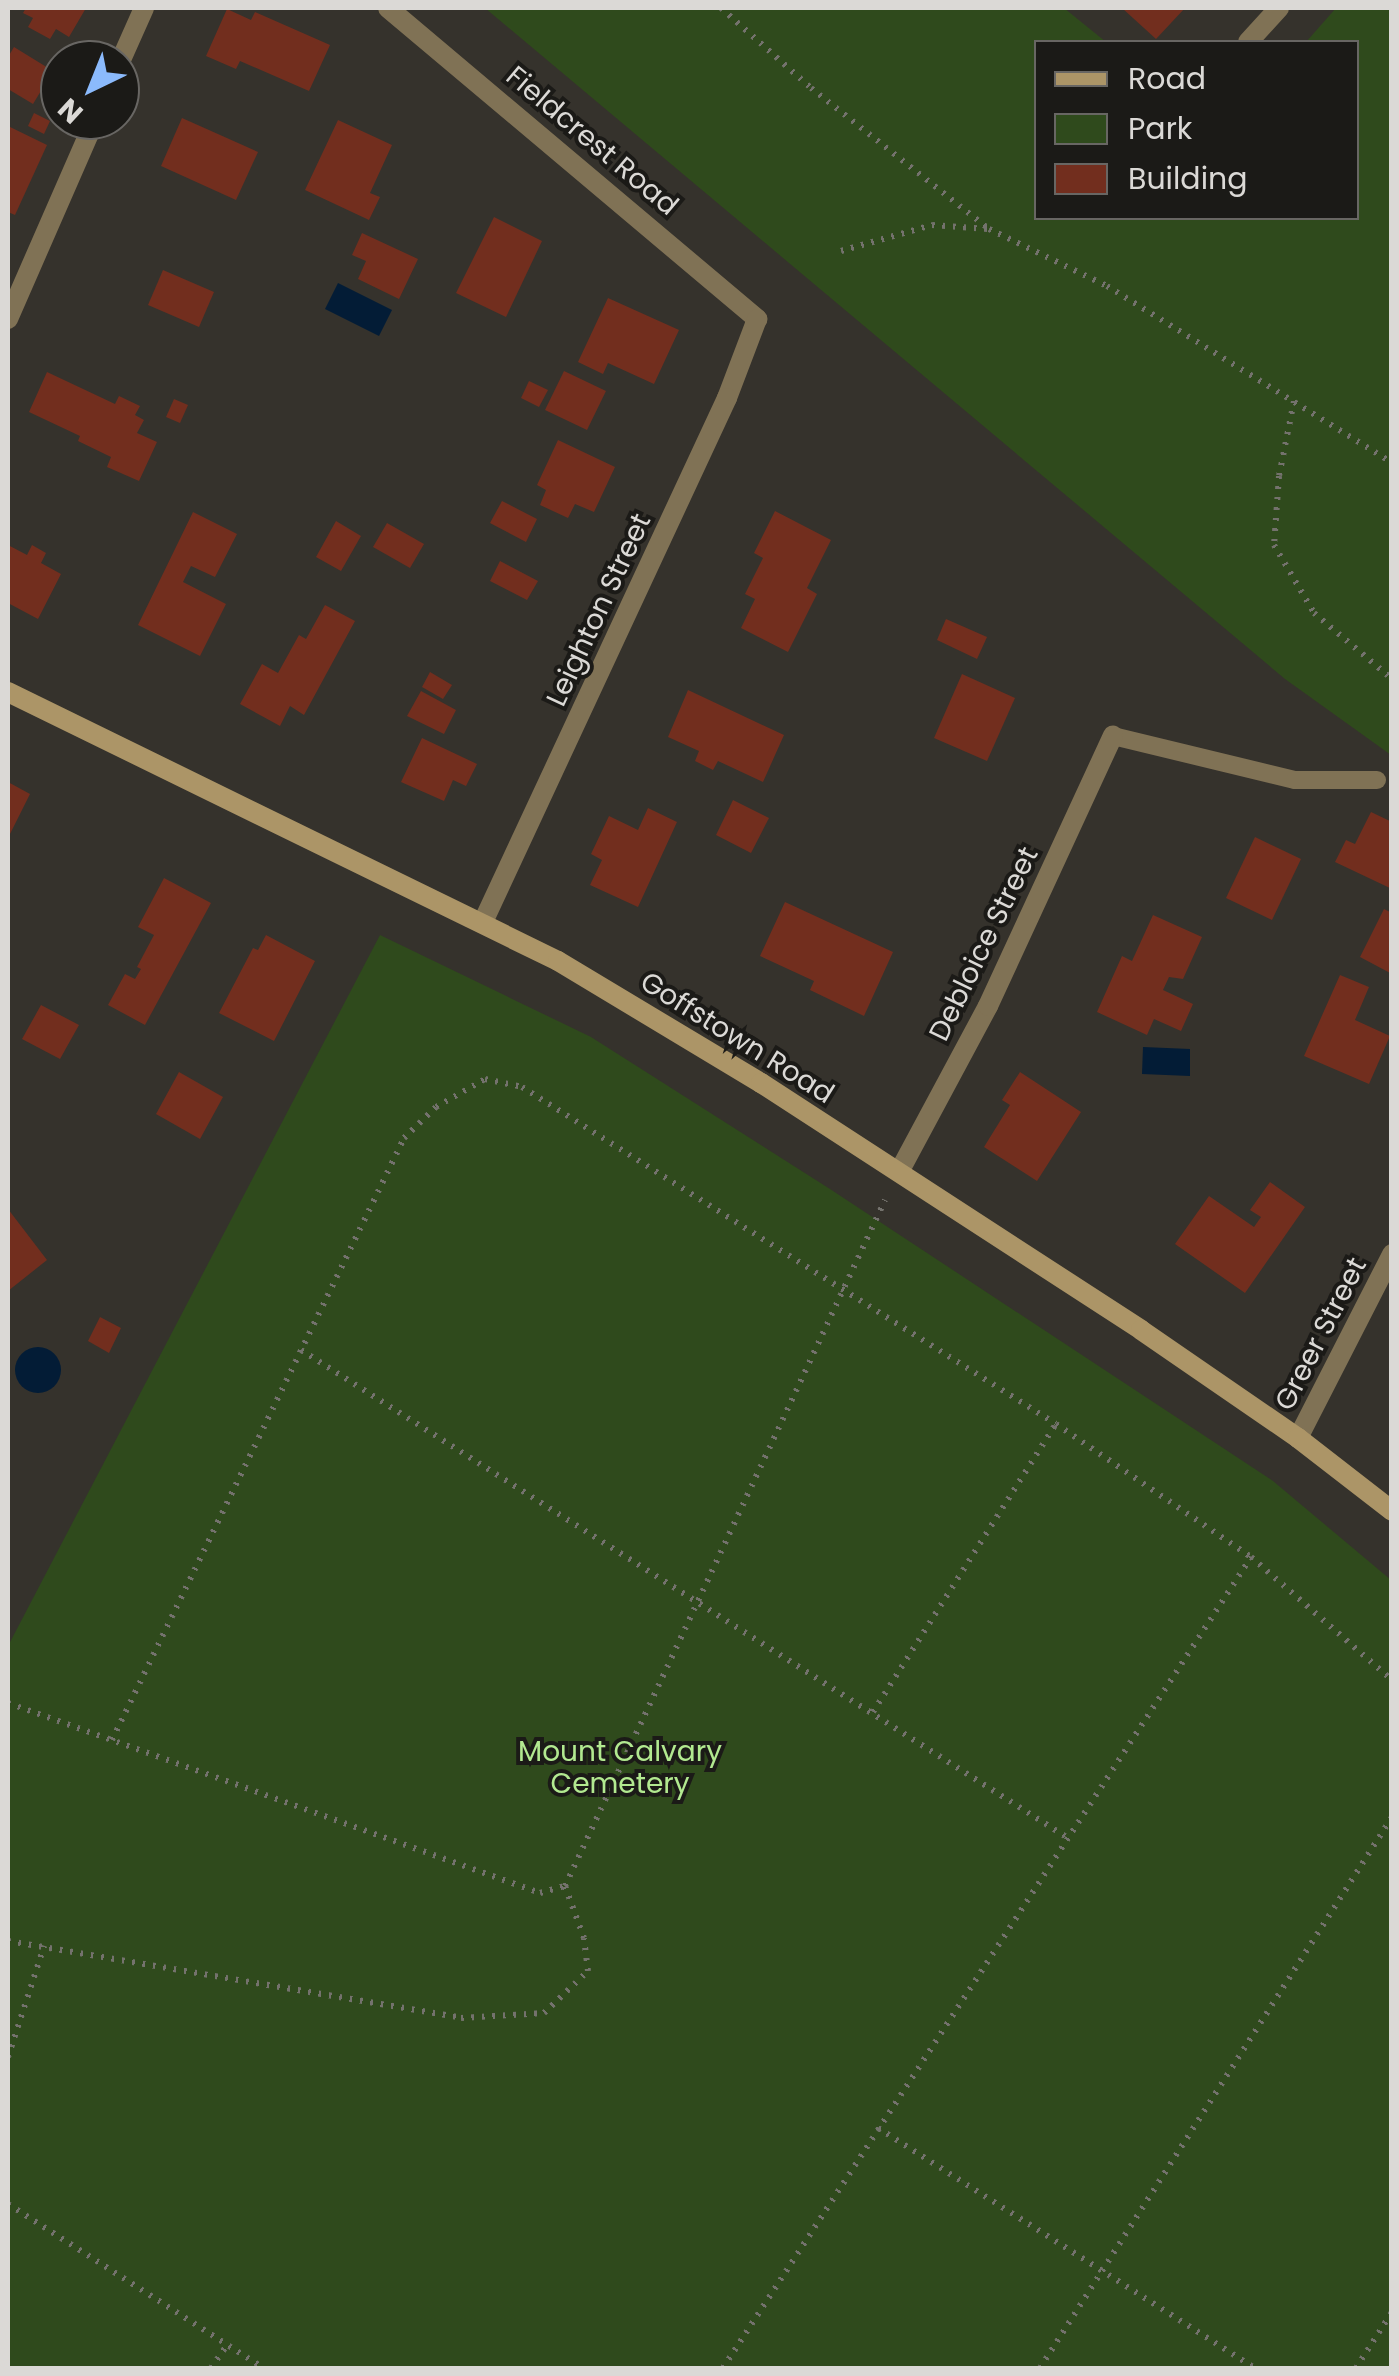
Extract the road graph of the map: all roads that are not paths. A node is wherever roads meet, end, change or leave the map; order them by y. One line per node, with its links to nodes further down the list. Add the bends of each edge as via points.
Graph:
1 (144, 8): 4 (street)
2 (388, 8): 8 (street, Fieldcrest Road)
3 (1279, 8): 5 (street)
4 (130, 40)
5 (1250, 40)
6 (86, 140): 7 (street)
7 (8, 319)
8 (758, 320): 12 (street, Leighton Street)
9 (8, 692): 12 (main road, Goffstown Road)
10 (1113, 736): 11 (lane, via 1295,780); 13 (street, Debloice Street, via 988,1006)
11 (1377, 780)
12 (483, 922): 13 (main road, Goffstown Road, via 745,1073)
13 (899, 1172): 15 (main road, Goffstown Road)
14 (1392, 1254): 15 (street, Greer Street)
15 (1298, 1438): 16 (main road, Goffstown Road)
16 (1392, 1511)

